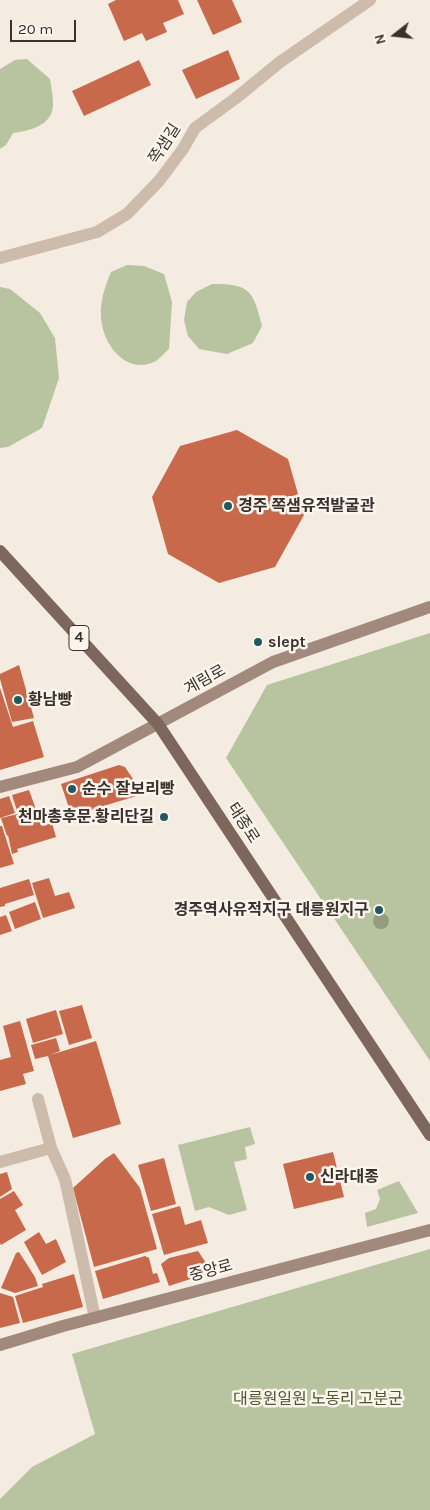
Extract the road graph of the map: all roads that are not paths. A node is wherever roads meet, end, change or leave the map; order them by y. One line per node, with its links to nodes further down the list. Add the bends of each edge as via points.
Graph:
1 (370, 0): 2 (street, 쪽샘길, via 280,62 195,128 159,182 127,214 97,232)
2 (0, 258)
3 (0, 551): 5 (main road, 태종로 / 4)
4 (430, 608): 5 (street, 계림로, via 273,662)
5 (158, 724): 6 (street, 계림로, via 77,767); 8 (main road, 태종로 / 4)
6 (0, 787)
7 (38, 1099): 9 (street)
8 (430, 1135)
9 (51, 1148): 10 (street); 12 (street, via 65,1179)
10 (0, 1162)
11 (430, 1230): 12 (street, 중앙로)
12 (95, 1318): 13 (street, 중앙로)
13 (0, 1345)

